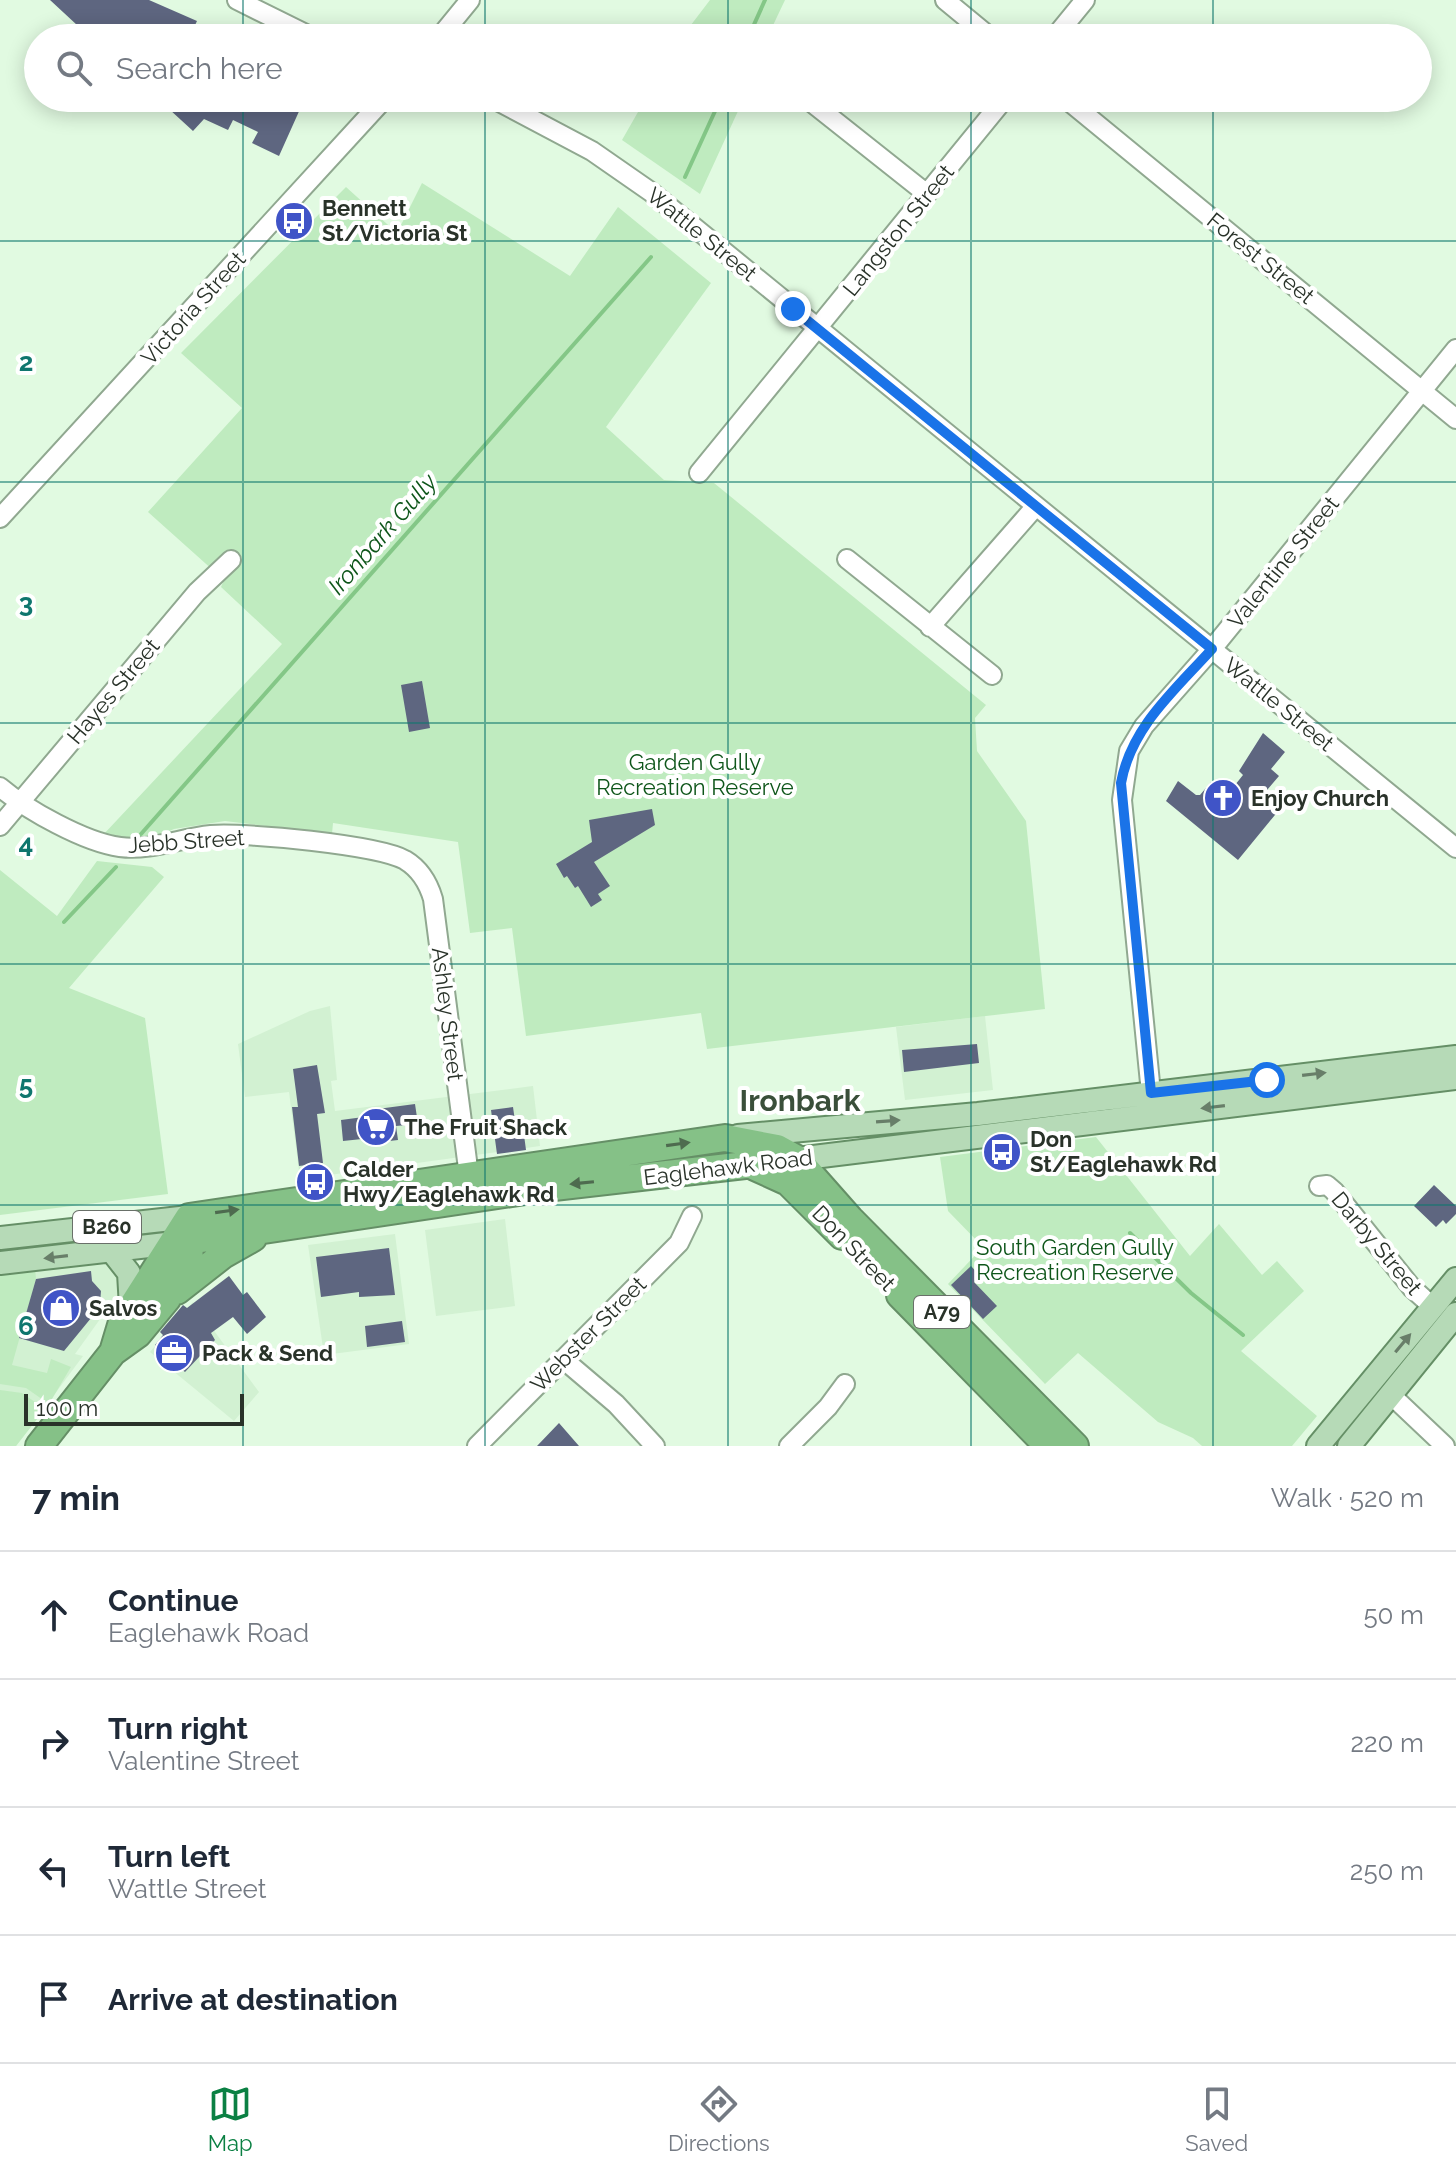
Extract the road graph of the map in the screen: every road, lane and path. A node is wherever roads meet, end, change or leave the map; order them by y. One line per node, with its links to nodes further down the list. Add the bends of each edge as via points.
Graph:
1 (237, 0): 5 (street)
2 (470, 0): 6 (street)
3 (945, 0): 7 (street)
4 (1085, 0): 8 (street)
5 (286, 24)
6 (450, 24)
7 (974, 24)
8 (1065, 24)
9 (372, 112): 21 (street, Victoria Street)
10 (517, 112): 15 (street, Wattle Street, via 619,168)
11 (824, 112): 14 (street)
12 (994, 112): 14 (street, Langston Street)
13 (1082, 112): 17 (street, Forest Street)
14 (927, 194): 15 (street, Langston Street)
15 (817, 329): 19 (street, Langston Street); 20 (street, Wattle Street)
16 (1456, 349): 17 (street, Valentine Street)
17 (1422, 391): 18 (street, Forest Street); 25 (street, Valentine Street)
18 (1456, 419)
19 (699, 473)
20 (1036, 506): 24 (street); 25 (street, Wattle Street)
21 (0, 518)
22 (847, 559): 24 (street)
23 (231, 560): 28 (street, Hayes Street, via 197,592)
24 (930, 627): 26 (street)
25 (1212, 649): 30 (street, Wattle Street); 34 (street, Valentine Street, via 1139,733 1121,783)
26 (992, 675)
27 (0, 787): 28 (street, Jebb Street)
28 (19, 801): 29 (street, Hayes Street); 31 (street, Jebb Street, via 115,846 142,848 215,835 266,837 398,857)
29 (0, 826)
30 (1456, 848)
31 (425, 879): 41 (street, Ashley Street, via 435,913)
32 (1456, 1057): 34 (main road, Eaglehawk Road, one-way to 32)
33 (1456, 1078): 34 (main road, Eaglehawk Road, one-way to 34)
34 (1152, 1103): 35 (main road, Eaglehawk Road, one-way to 34); 37 (main road, Eaglehawk Road)
35 (845, 1124): 36 (main road, Eaglehawk Road); 37 (main road, via 848,1136)
36 (725, 1138): 38 (highway, Don Street / A79, via 777,1148); 41 (highway, Eaglehawk Road / A79, one-way to 36)
37 (863, 1150): 38 (main road, Eaglehawk Road)
38 (797, 1159): 39 (highway, Eaglehawk Road); 63 (highway, Don Street / A79)
39 (752, 1166): 41 (highway, Eaglehawk Road / A79, one-way to 41); 62 (highway, Don Street / A79, via 797,1189)
40 (1319, 1186): 51 (street, Darby Street, via 1334,1191)
41 (470, 1187): 43 (highway, Eaglehawk Road / A79); 44 (highway, Eaglehawk Road / A79, one-way to 41)
42 (692, 1216): 54 (street, Webster Street, via 679,1243)
43 (282, 1226): 44 (highway, Eaglehawk Road / A79); 49 (highway, via 235,1247)
44 (187, 1229): 45 (main road, Eaglehawk Road / B260); 46 (main road, Eaglehawk Road / B260); 49 (highway, via 183,1274); 50 (highway)
45 (0, 1238)
46 (111, 1250): 47 (main road, Eaglehawk Road / B260, one-way to 47); 50 (main road, via 131,1278)
47 (0, 1263)
48 (1456, 1279): 51 (main road)
49 (167, 1299): 53 (highway, via 138,1334)
50 (131, 1307): 53 (highway)
51 (1433, 1307): 55 (main road, one-way to 51)
52 (1456, 1314): 57 (main road)
53 (113, 1352): 58 (highway)
54 (563, 1359): 59 (street, Webster Street); 60 (street)
55 (1373, 1379): 57 (main road); 64 (main road)
56 (845, 1384): 61 (street)
57 (1390, 1394): 65 (main road); 66 (street)
58 (39, 1446)
59 (477, 1446)
60 (655, 1446)
61 (789, 1446)
62 (1048, 1446)
63 (1075, 1446)
64 (1318, 1446)
65 (1349, 1446)
66 (1445, 1446)

